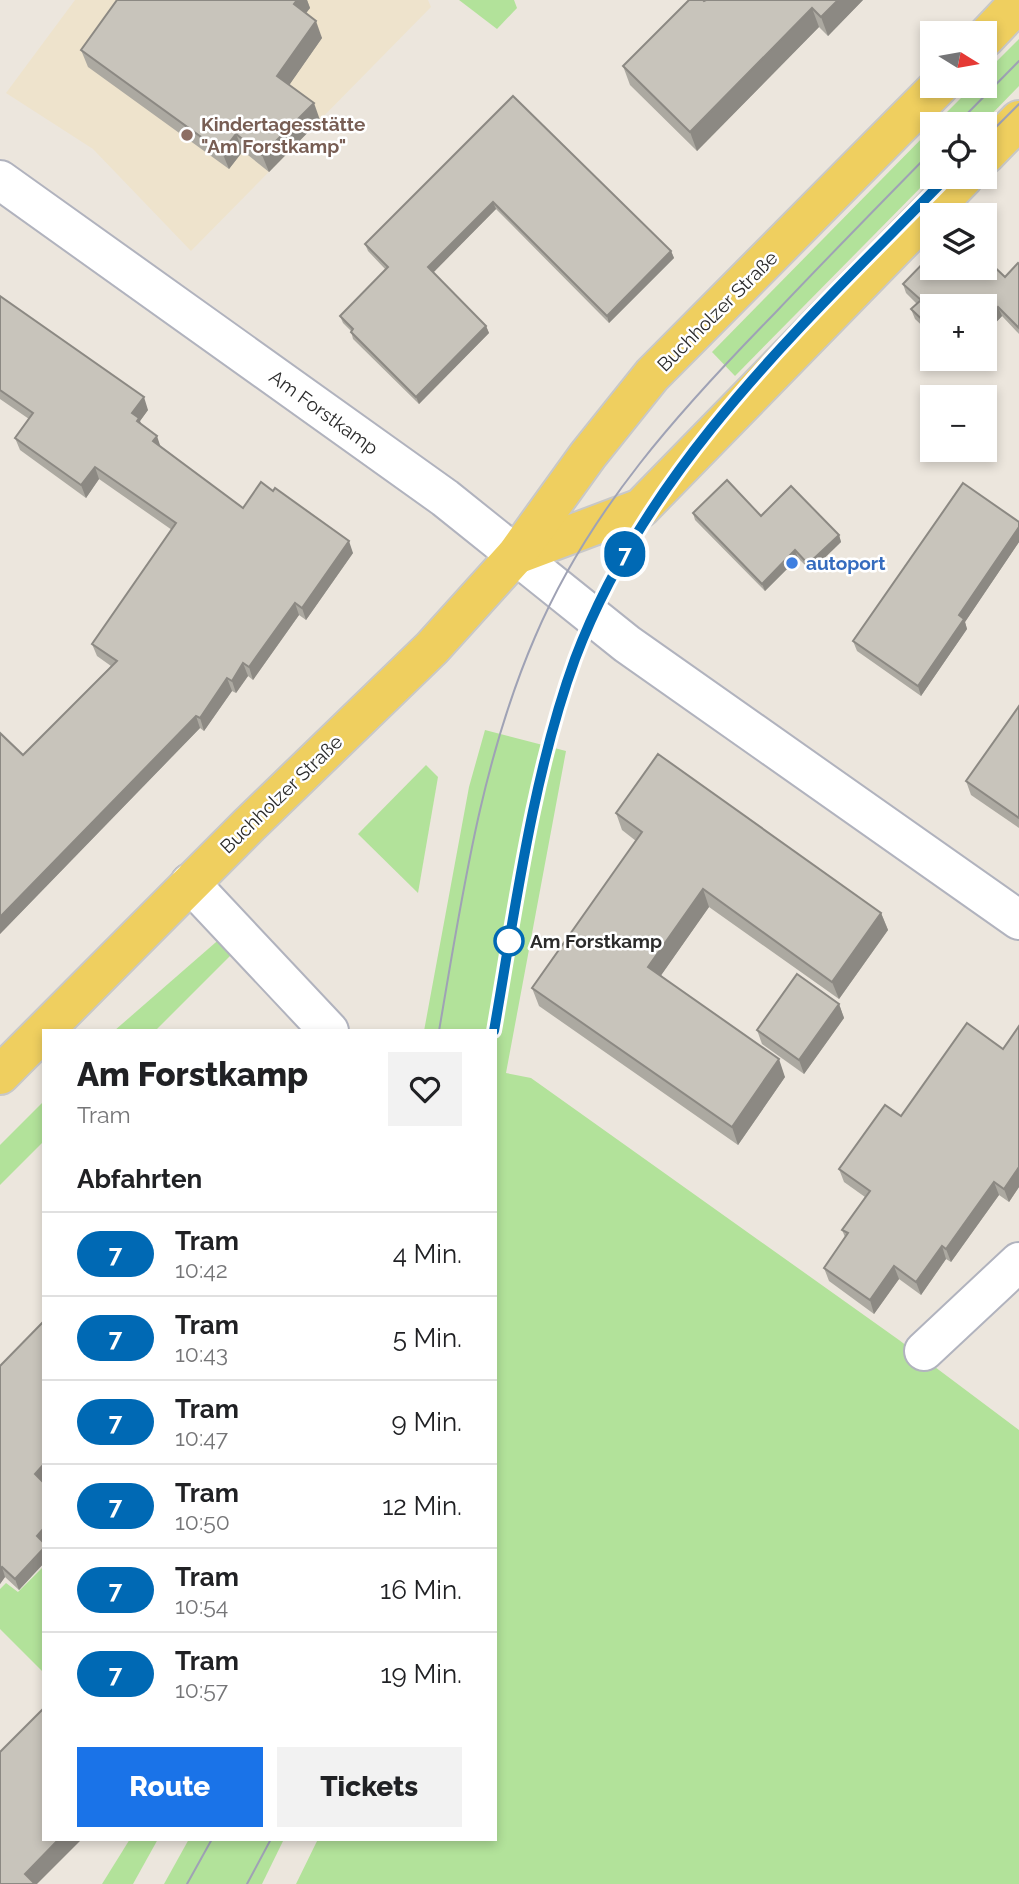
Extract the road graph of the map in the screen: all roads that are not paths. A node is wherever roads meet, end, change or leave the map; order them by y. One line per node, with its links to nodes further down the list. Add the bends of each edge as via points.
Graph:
1 (1019, 2): 2 (main road)
2 (998, 24)
3 (927, 98): 8 (main road, Buchholzer Straße, via 652,375)
4 (1019, 120): 5 (main road)
5 (997, 143)
6 (0, 180): 8 (street, Am Forstkamp, via 445,498)
7 (952, 189): 8 (main road, Buchholzer Straße, via 641,508)
8 (516, 555): 9 (main road, Buchholzer Straße, via 432,648); 10 (street, Am Forstkamp, via 627,644)
9 (190, 883): 11 (main road, Buchholzer Straße); 12 (street)
10 (1019, 920)
11 (46, 1029)
12 (327, 1029)
13 (42, 1033): 14 (main road, Buchholzer Straße)
14 (0, 1075)
15 (1019, 1262): 16 (street)
16 (924, 1351)

